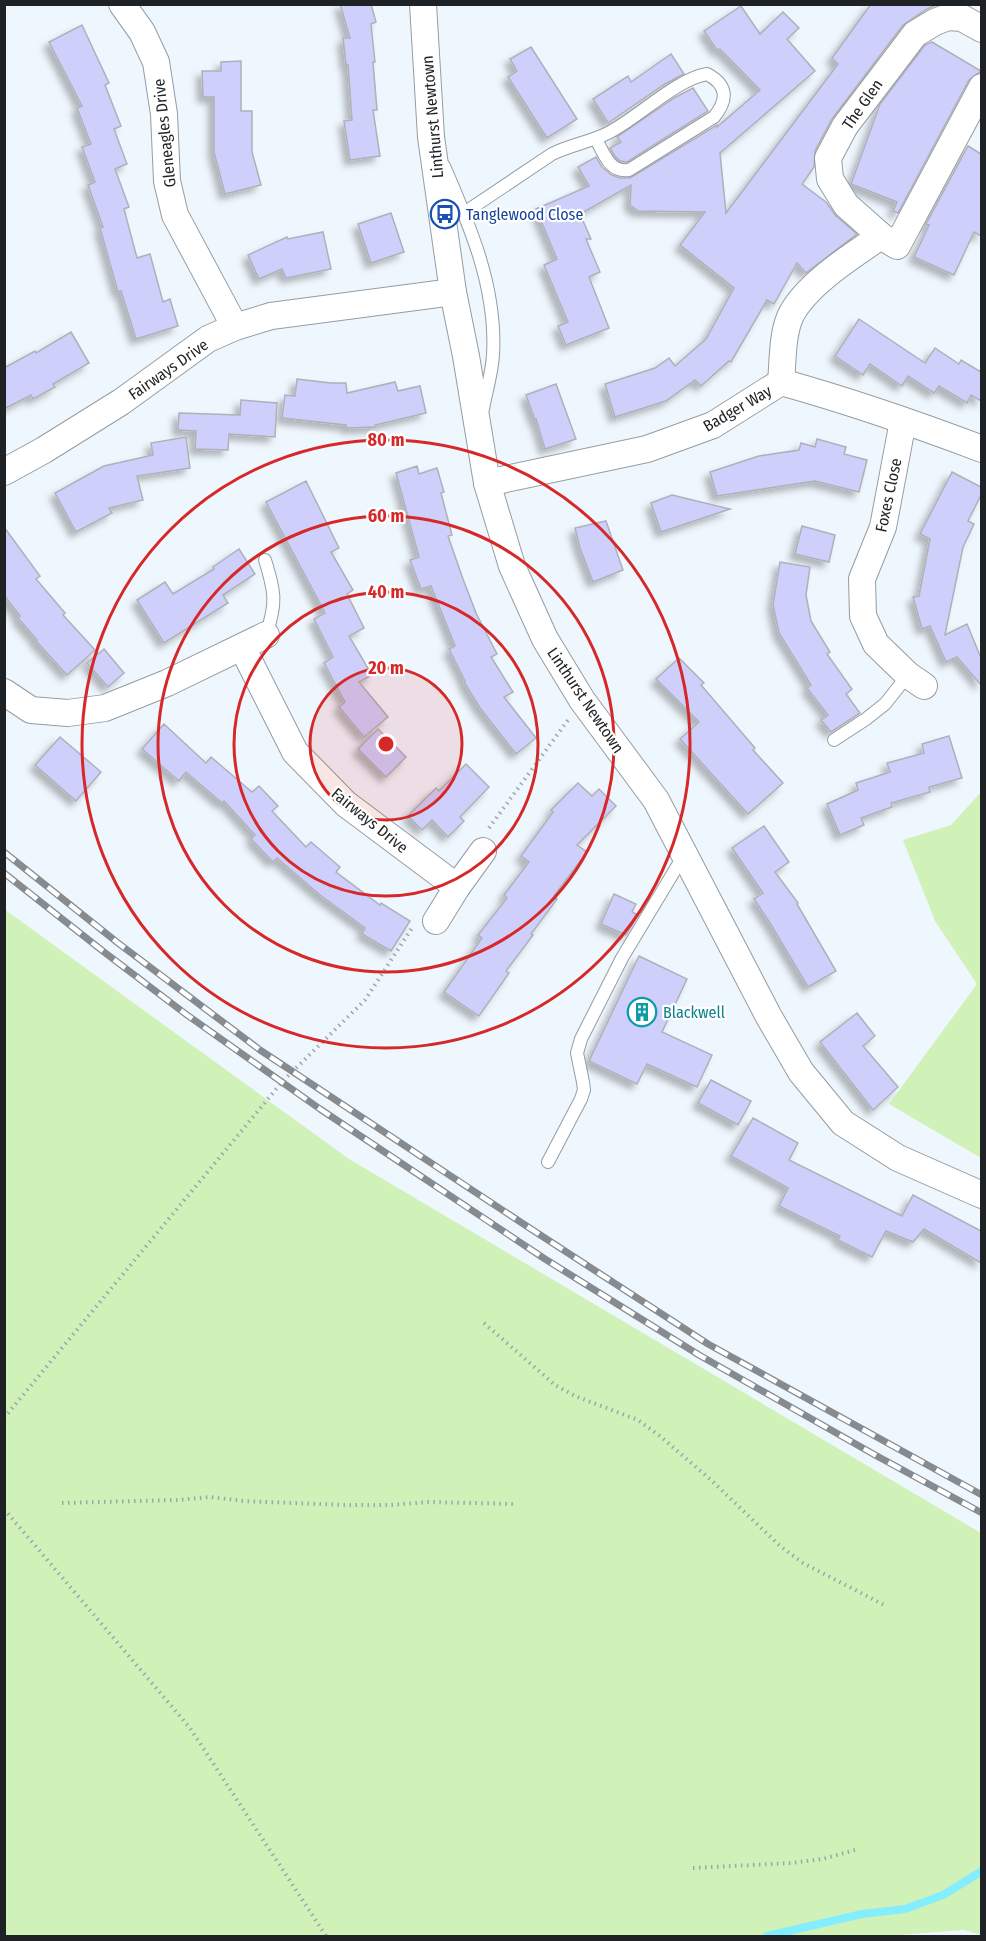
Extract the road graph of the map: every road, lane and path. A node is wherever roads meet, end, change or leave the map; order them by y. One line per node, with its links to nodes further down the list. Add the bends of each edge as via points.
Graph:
1 (122, 4): 10 (street, Gleneagles Drive, via 142,32 156,62 164,114 167,181 175,215)
2 (423, 4): 5 (street, Linthurst Newtown)
3 (981, 29): 8 (street, The Glen, via 962,18 948,17 915,34 845,126 828,158 830,179 846,205)
4 (981, 87): 8 (street, via 897,246)
5 (431, 137): 7 (lane); 9 (street, Linthurst Newtown)
6 (596, 139): 6 (lane, via 700,75 715,78 724,93 714,117 629,170 613,168); 7 (lane, via 552,154)
7 (464, 213): 13 (lane, via 486,279 491,318 493,356)
8 (881, 236): 11 (street, via 808,292 790,317)
9 (453, 292): 10 (street, Fairways Drive, via 271,316); 13 (street, Linthurst Newtown)
10 (235, 327): 15 (street, Fairways Drive, via 208,339 122,402)
11 (782, 382): 12 (street, Badger Way); 16 (street, Badger Way, via 712,426 647,449)
12 (903, 422): 14 (street, Badger Way); 20 (street, Foxes Close, via 883,527 862,579 863,616 876,644)
13 (478, 433): 16 (street, Linthurst Newtown)
14 (981, 449)
15 (4, 472)
16 (487, 483): 22 (street, Linthurst Newtown, via 512,566 545,639)
17 (265, 560): 18 (lane, via 274,589 273,615)
18 (266, 635): 19 (street)
19 (242, 647): 21 (street, via 105,708 69,713 32,710); 26 (street, Fairways Drive, via 295,752 346,804)
20 (916, 680): 23 (lane)
21 (4, 692)
22 (582, 700): 24 (path, via 478,843); 25 (street, Linthurst Newtown, via 656,801)
23 (834, 740)
24 (483, 851): 26 (street)
25 (685, 854): 28 (lane, via 622,958 581,1039 577,1053 584,1090); 29 (street, Linthurst Newtown, via 801,1072 843,1123 898,1158)
26 (457, 887): 27 (street)
27 (436, 921): 31 (path, via 423,912 365,1000 278,1088)
28 (548, 1162)
29 (981, 1195)
30 (484, 1323): 35 (path, via 555,1385 638,1420 660,1436 803,1563)
31 (4, 1418)
32 (62, 1503): 33 (path, via 210,1497 344,1505)
33 (515, 1504)
34 (4, 1509): 38 (path, via 190,1728)
35 (886, 1606)
36 (855, 1850): 37 (path, via 791,1863)
37 (693, 1868)
38 (326, 1936)

